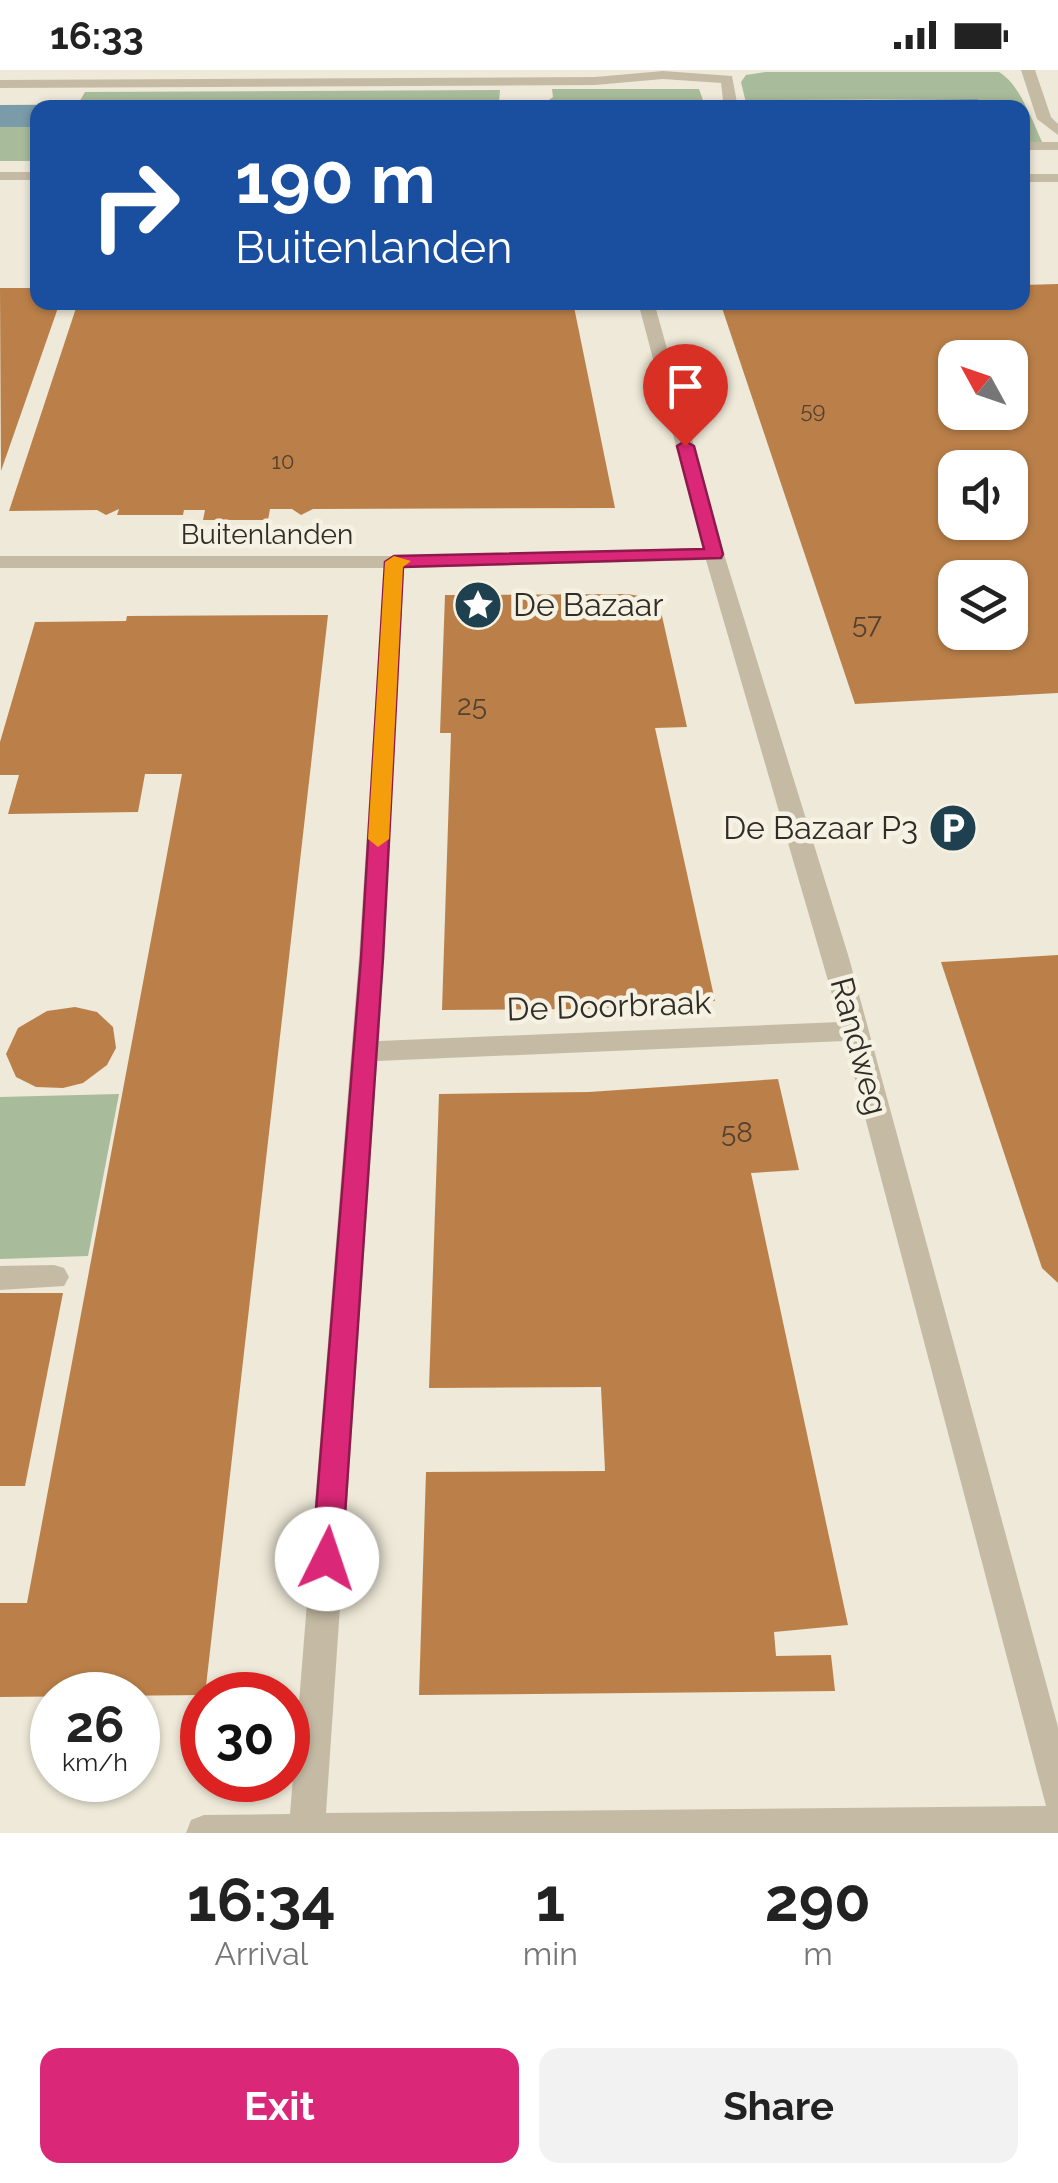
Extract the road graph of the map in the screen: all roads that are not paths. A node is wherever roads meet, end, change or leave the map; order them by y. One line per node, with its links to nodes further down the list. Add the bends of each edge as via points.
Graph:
1 (1028, 70): 6 (street, via 1044,119)
2 (245, 76): 3 (street); 5 (street, via 595,82 700,76 727,80)
3 (92, 77): 4 (street)
4 (0, 84)
5 (731, 100)
6 (1058, 131)
7 (1030, 146): 8 (street)
8 (1058, 146)
9 (0, 176): 10 (street)
10 (30, 176)
11 (1030, 178): 12 (street)
12 (1058, 178)
13 (648, 310): 14 (street, Randweg)
14 (714, 554): 16 (street, Buitenlanden); 17 (street, Randweg)
15 (0, 562): 16 (street, Buitenlanden)
16 (394, 562): 18 (street)
17 (855, 1031): 18 (street, De Doorbraak); 21 (street, Randweg)
18 (365, 1052): 23 (street)
19 (0, 1278): 20 (street)
20 (54, 1278)
21 (1058, 1792)
22 (1058, 1824): 23 (street)
23 (307, 1832): 24 (street)
24 (204, 1833)

